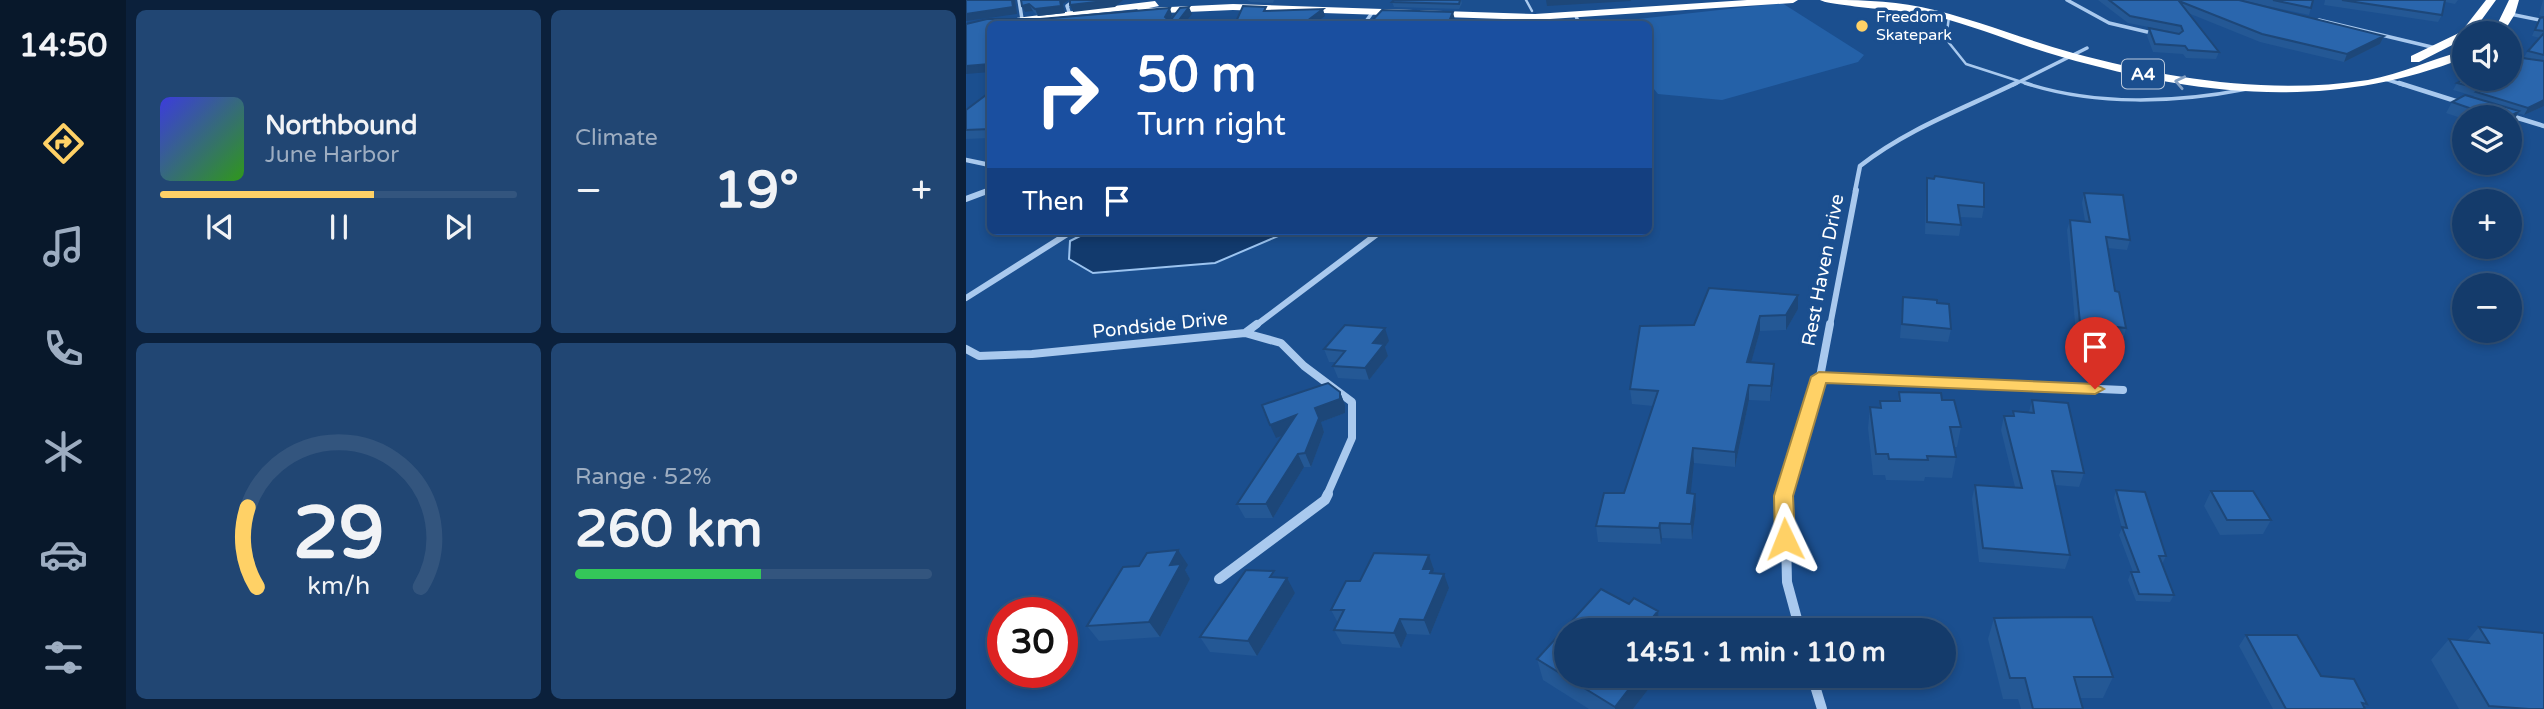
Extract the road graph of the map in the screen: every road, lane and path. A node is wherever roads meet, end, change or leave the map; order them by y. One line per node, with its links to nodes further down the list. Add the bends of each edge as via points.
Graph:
1 (1019, 0): 18 (street)
2 (1075, 0): 12 (street, via 1067,6)
3 (1526, 0): 11 (lane)
4 (1702, 0): 11 (highway)
5 (1793, 0): 17 (highway)
6 (1825, 0): 15 (highway, A4)
7 (1906, 0): 31 (highway, A4, via 1989,16)
8 (2067, 0): 29 (street, via 2119,29)
9 (2491, 0): 22 (highway, A4)
10 (2514, 0): 14 (highway)
11 (1532, 11): 12 (highway, via 1227,1)
12 (1069, 12): 19 (highway)
13 (1372, 13): 17 (highway); 20 (highway, via 1233,6); 21 (street)
14 (2510, 14): 23 (highway); 24 (street)
15 (1949, 17): 33 (highway, A4); 38 (lane, via 1946,39 1966,64)
16 (2315, 19): 32 (street)
17 (1577, 20)
18 (1021, 21)
19 (1026, 21)
20 (1037, 21)
21 (1366, 21)
22 (2477, 21)
23 (2506, 21)
24 (2544, 21)
25 (987, 25): 26 (highway)
26 (966, 27)
27 (987, 30): 28 (highway)
28 (966, 33)
29 (2165, 36)
30 (2452, 42): 32 (highway, A4)
31 (2087, 48): 32 (highway, A4, via 2180,69 2261,78 2305,78 2393,66); 33 (street, Rest Haven Drive)
32 (2440, 49)
33 (2068, 55): 38 (street, Rest Haven Drive); 39 (highway, A4, one-way to 33, via 2190,85)
34 (2452, 60): 37 (highway, A4)
35 (2522, 61): 36 (street)
36 (2544, 67)
37 (2385, 79): 39 (highway, A4, via 2338,86); 40 (street)
38 (2022, 81): 39 (lane, via 2090,98 2204,97); 52 (street, Rest Haven Drive, via 1918,127 1860,166)
39 (2250, 88)
40 (2472, 105)
41 (2522, 120): 42 (street)
42 (2544, 126)
43 (966, 160): 44 (street)
44 (987, 164)
45 (987, 191): 46 (street)
46 (966, 199)
47 (1066, 235): 49 (street)
48 (1376, 235): 50 (street)
49 (966, 298)
50 (1245, 333): 51 (street, Pondside Drive, via 1032,354 979,356); 54 (street, Pondside Drive, via 1281,343 1352,401 1352,438 1325,500)
51 (966, 349)
52 (1819, 377): 53 (street); 55 (street, Rest Haven Drive, via 1784,496 1787,582)
53 (2123, 390)
54 (1220, 579)
55 (1797, 618)
56 (1816, 688): 57 (street)
57 (1822, 709)

